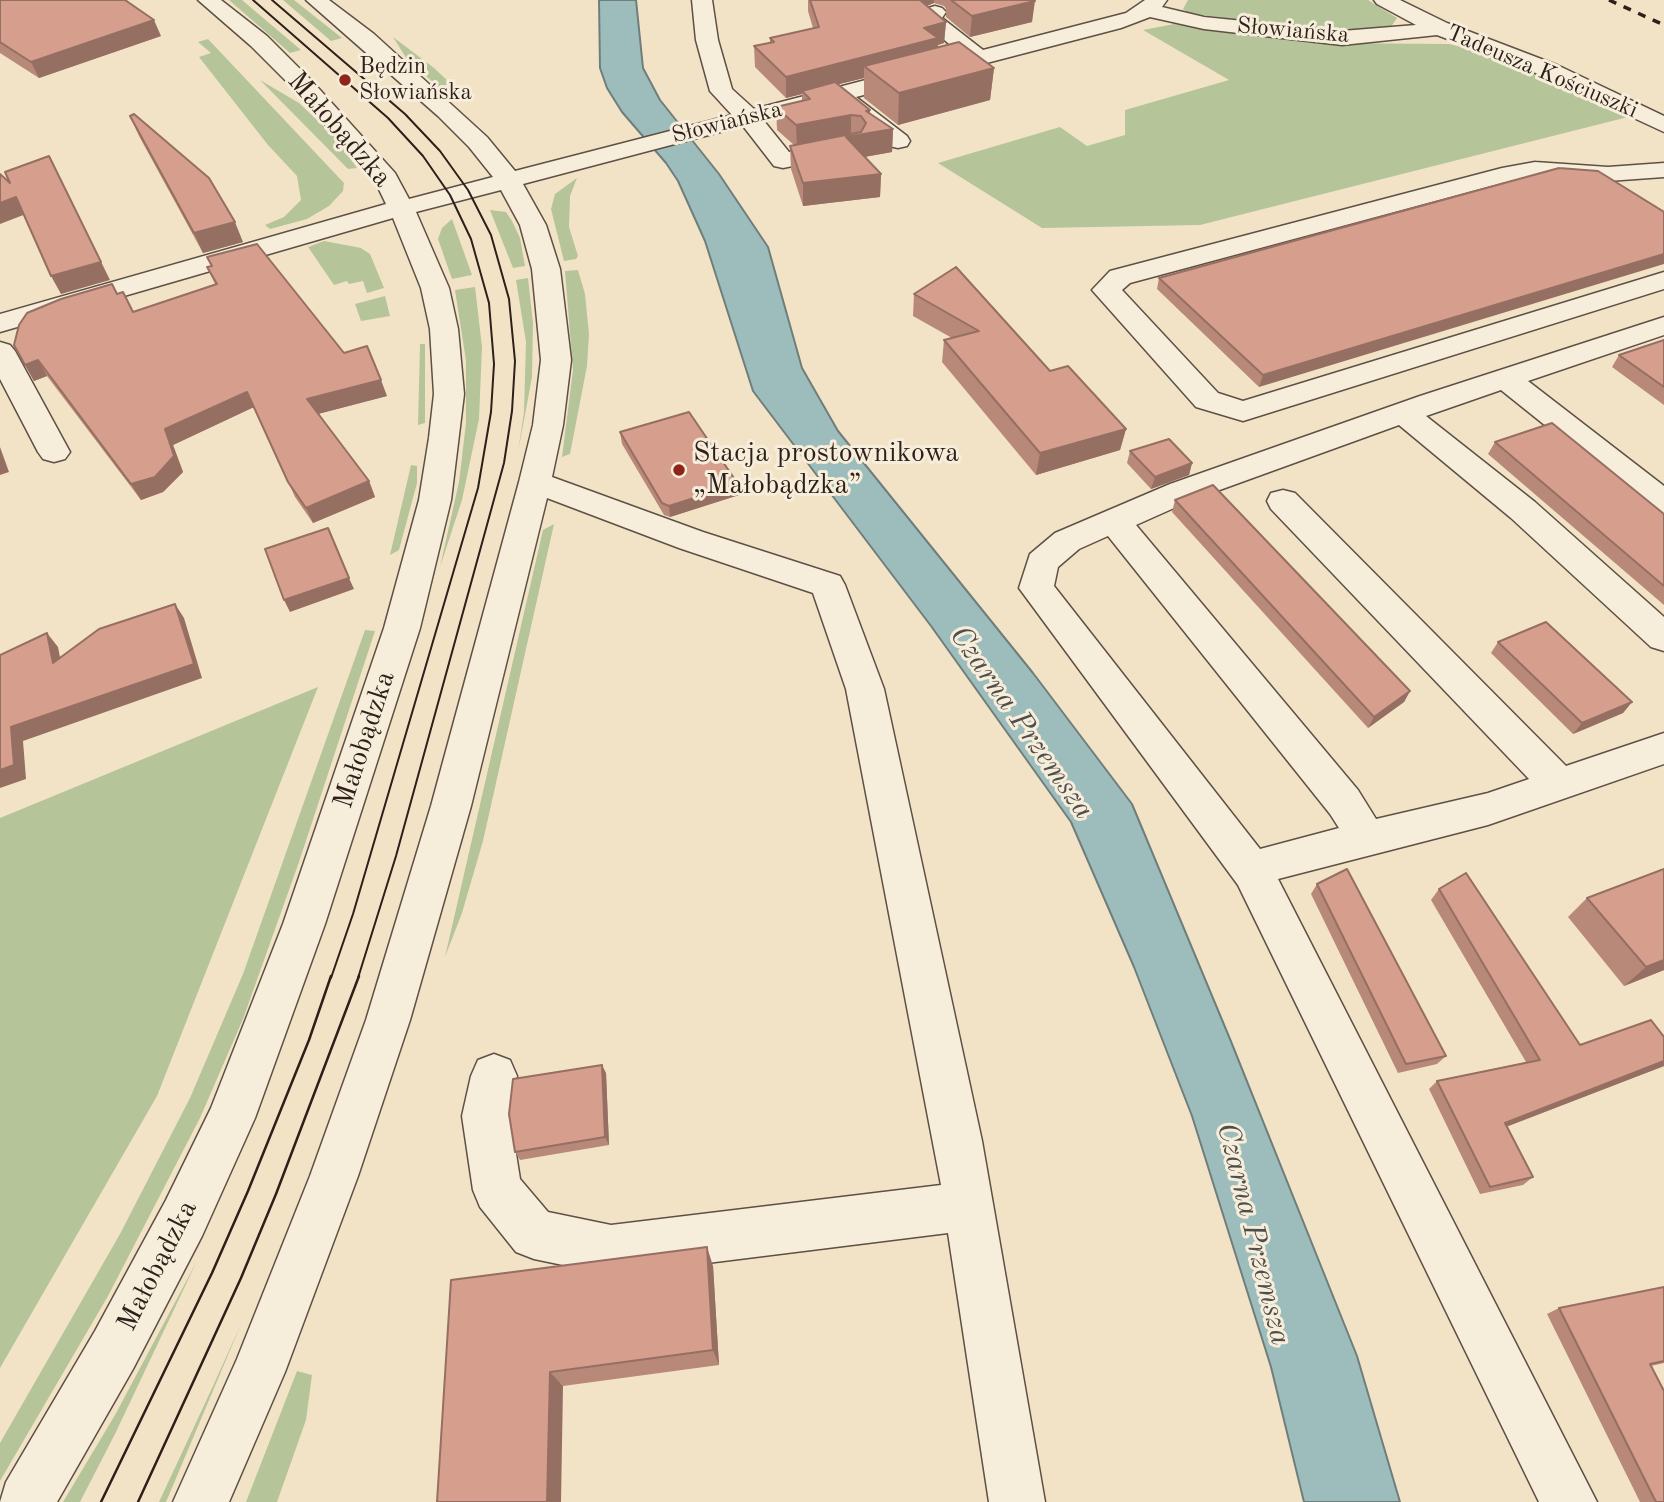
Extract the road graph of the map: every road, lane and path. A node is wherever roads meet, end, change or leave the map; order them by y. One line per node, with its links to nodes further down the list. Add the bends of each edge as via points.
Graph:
1 (208, 0): 16 (street, Małobądzka, via 259,41)
2 (316, 0): 14 (street, via 384,56)
3 (702, 0): 10 (street, via 721,91)
4 (1384, 0): 7 (street, Tadeusza Kościuszki)
5 (1152, 5): 7 (street, Słowiańska, via 1204,23 1342,38); 8 (street, Słowiańska, via 1133,17)
6 (935, 12): 8 (street, via 931,19)
7 (1439, 28): 11 (street, Tadeusza Kościuszki, via 1549,70)
8 (979, 58): 9 (street, Słowiańska)
9 (839, 93): 10 (street, Słowiańska); 12 (street)
10 (739, 120): 13 (street, via 783,161); 17 (street, Słowiańska)
11 (1664, 125)
12 (898, 141)
13 (851, 147)
14 (485, 151): 16 (street, via 469,171 451,178 409,183); 17 (street)
15 (1664, 170): 20 (street, via 1608,174 1535,169 1511,173 1120,277 1106,290 1207,400 1243,411)
16 (386, 178): 19 (street, Małobądzka)
17 (509, 179): 18 (street); 19 (street, Słowiańska)
18 (526, 209): 19 (street, via 503,204 468,208); 27 (street, via 546,269 556,360)
19 (410, 225): 21 (street); 38 (street, Małobądzka, via 435,288 444,329 449,394 435,500 402,628 304,924 231,1118 114,1350)
20 (1664, 280)
21 (0, 323)
22 (1664, 326): 24 (street)
23 (0, 351): 26 (street)
24 (1506, 379): 25 (street); 29 (street)
25 (1403, 413): 30 (street, via 1181,492); 31 (street, via 1522,510)
26 (54, 452)
27 (536, 482): 37 (street, via 828,585 866,689); 39 (street, via 451,806 388,1020 258,1372)
28 (1283, 501): 33 (street)
29 (1664, 503)
30 (1115, 522): 34 (street, via 1344,802); 35 (street, via 1067,541 1042,562 1036,588)
31 (1664, 638)
32 (1664, 748): 33 (street)
33 (1560, 785): 34 (street, via 1488,809)
34 (1367, 839): 35 (street, via 1275,861)
35 (1253, 872): 41 (street)
36 (494, 1076): 37 (street, via 486,1116 497,1190 534,1234 611,1250)
37 (969, 1206): 40 (street)
38 (26, 1502)
39 (201, 1502)
40 (1017, 1502)
41 (1569, 1502)

